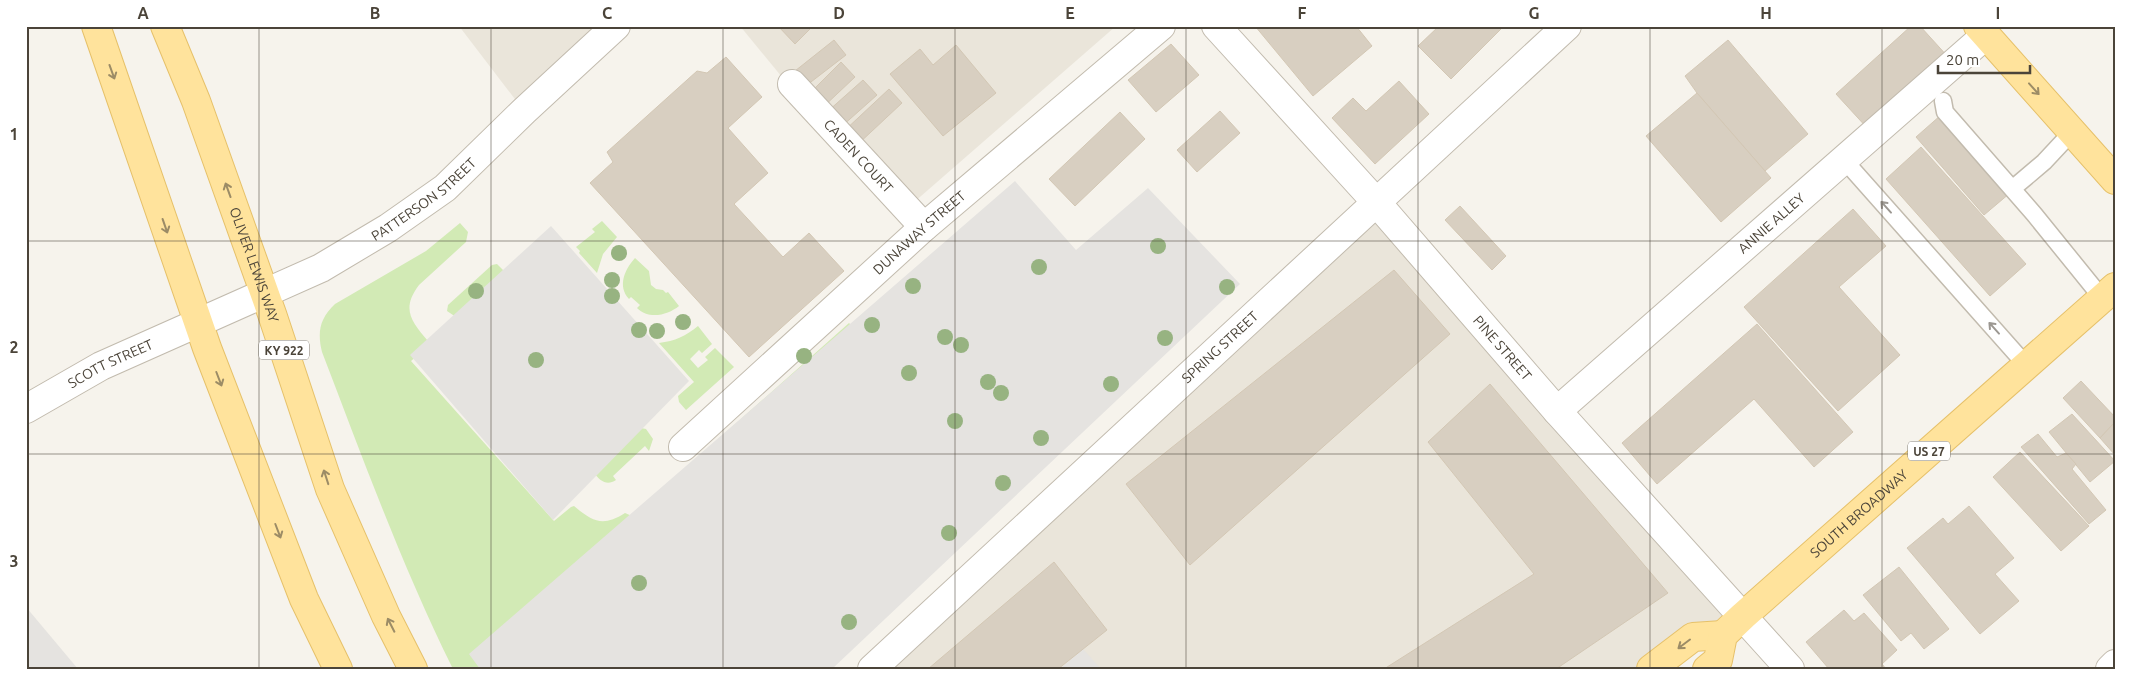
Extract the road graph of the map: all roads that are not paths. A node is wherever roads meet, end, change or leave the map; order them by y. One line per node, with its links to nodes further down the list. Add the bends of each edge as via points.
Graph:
1 (96, 26): 19 (main road, one-way to 19)
2 (165, 26): 18 (main road, OLIVER LEWIS WAY / KY 922, one-way to 2, via 196,101)
3 (616, 26): 18 (street, PATTERSON STREET, via 445,188 388,228 321,268)
4 (1161, 26): 16 (street, DUNAWAY STREET)
5 (1216, 26): 14 (street, PINE STREET)
6 (1567, 26): 14 (street, SPRING STREET)
7 (1982, 31): 9 (street, ANNIE ALLEY); 10 (main road, one-way to 10)
8 (792, 84): 16 (street, CADEN COURT)
9 (1936, 93): 11 (street, ANNIE ALLEY); 13 (lane); 15 (lane, via 1944,112)
10 (2072, 132): 12 (main road); 13 (lane)
11 (1844, 161): 20 (lane, one-way to 11); 22 (street, ANNIE ALLEY)
12 (2115, 180)
13 (2018, 184): 15 (lane)
14 (1377, 203): 22 (street, PINE STREET); 29 (street, SPRING STREET)
15 (2034, 214): 17 (lane)
16 (924, 227): 23 (street, DUNAWAY STREET)
17 (2108, 292): 20 (main road, SOUTH BROADWAY / US 27)
18 (265, 294): 19 (street, PATTERSON STREET); 28 (main road, OLIVER LEWIS WAY / KY 922, one-way to 18, via 330,489)
19 (198, 322): 21 (street, SCOTT STREET, via 101,366); 27 (main road, one-way to 27, via 304,599)
20 (2026, 365): 24 (main road, SOUTH BROADWAY / US 27)
21 (26, 409)
22 (1557, 411): 24 (street, PINE STREET)
23 (683, 448)
24 (1742, 616): 25 (main road, SOUTH BROADWAY / US 27); 32 (street, PINE STREET)
25 (1723, 635): 30 (main road, one-way to 30, via 1693,637); 31 (main road, via 1718,660)
26 (2115, 664): 33 (street)
27 (338, 669)
28 (413, 669)
29 (872, 669)
30 (1651, 669)
31 (1707, 669)
32 (1790, 669)
33 (2110, 669)

